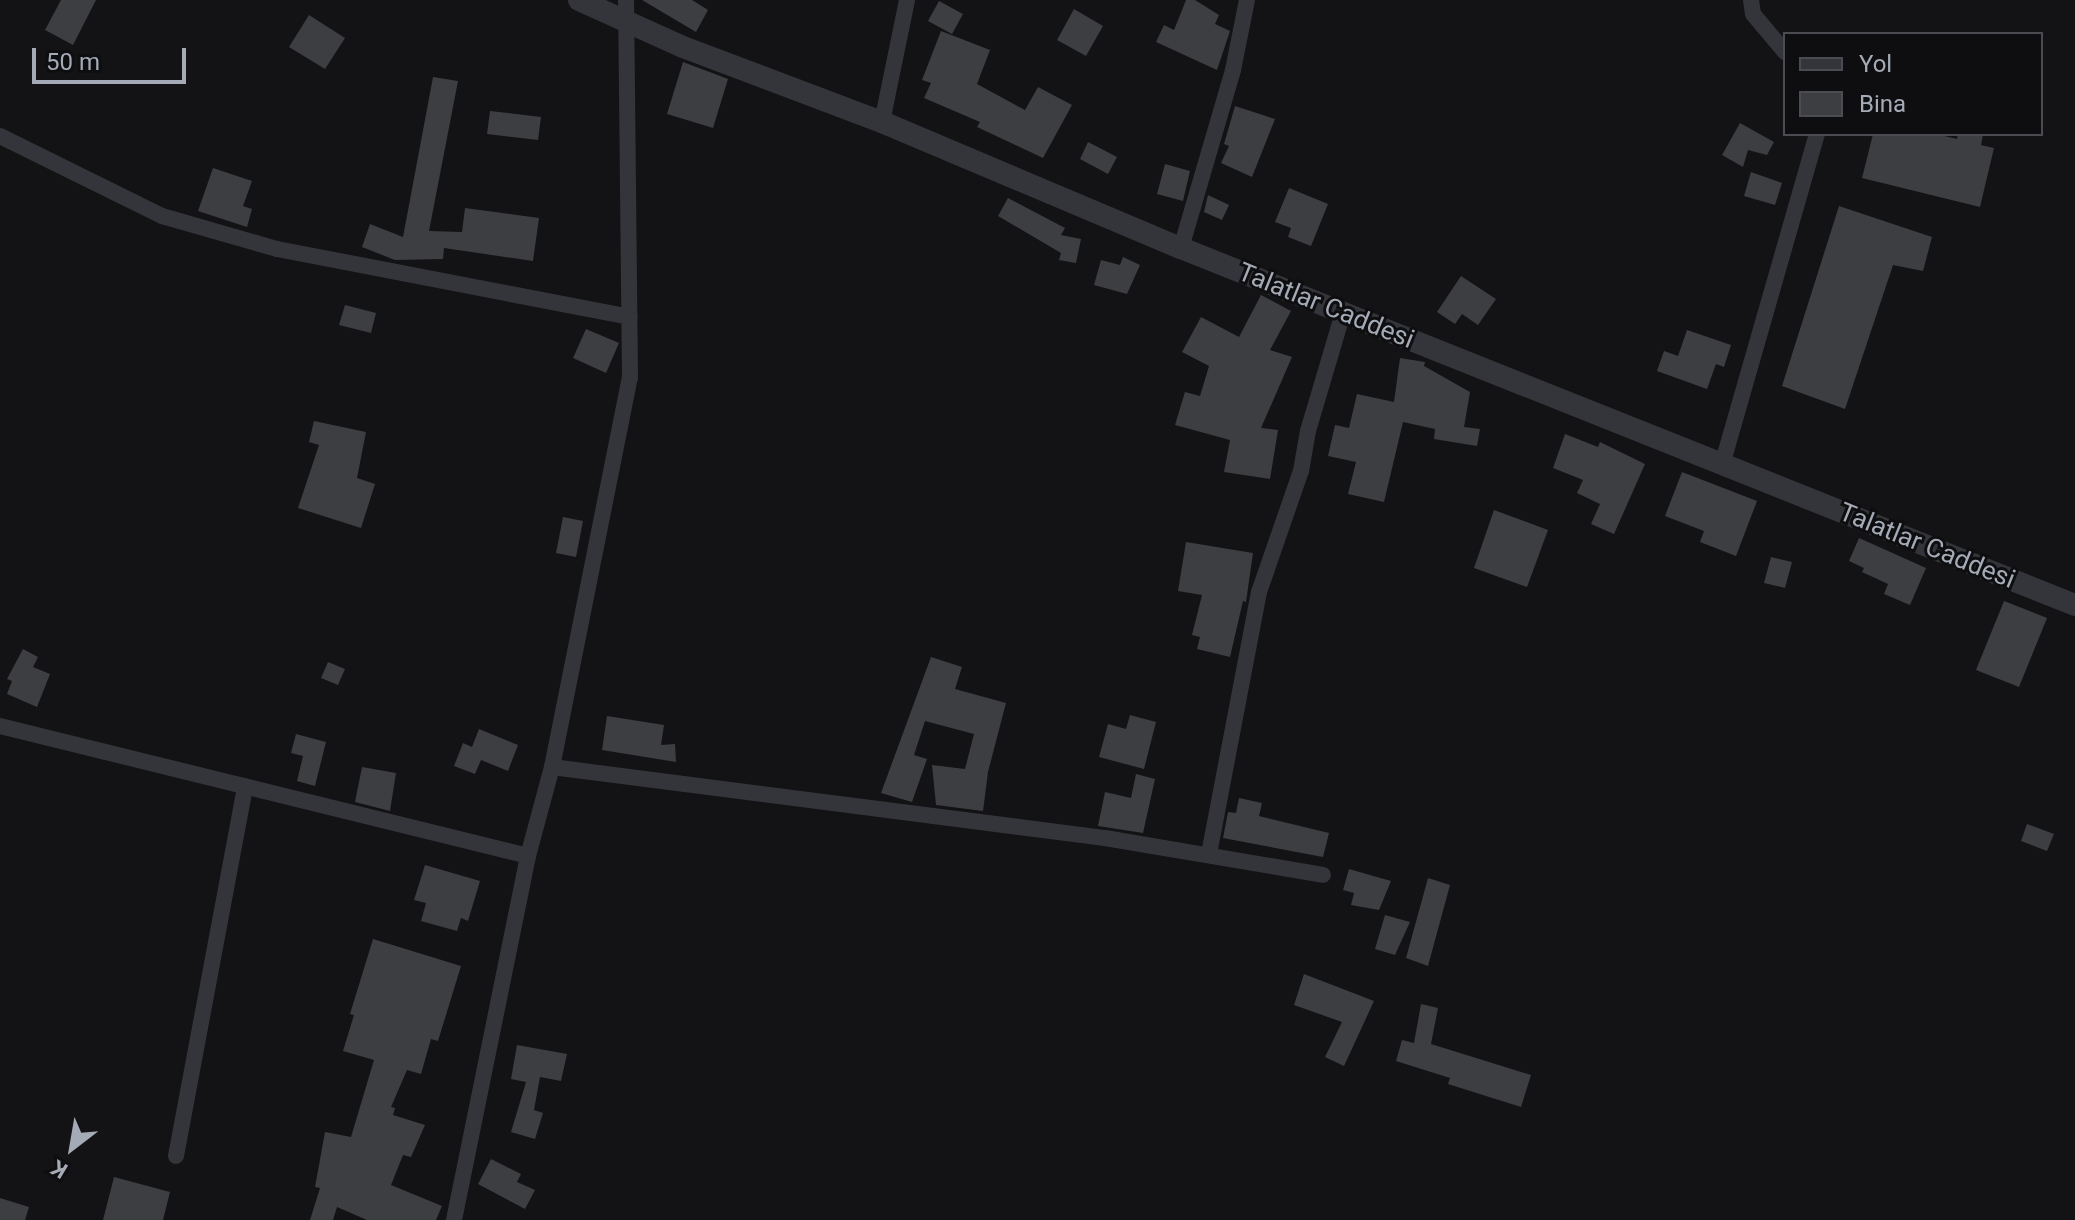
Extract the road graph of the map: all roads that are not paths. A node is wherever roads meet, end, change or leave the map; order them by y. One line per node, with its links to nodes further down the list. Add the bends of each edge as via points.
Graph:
1 (579, 0): 5 (street, Talatlar Caddesi)
2 (907, 0): 7 (street)
3 (1247, 0): 10 (street, via 1233,70)
4 (1751, 0): 6 (street, via 1753,14)
5 (626, 10): 7 (street, Talatlar Caddesi, via 683,47); 12 (street)
6 (1783, 50)
7 (882, 122): 10 (street, Talatlar Caddesi)
8 (0, 136): 12 (street, via 162,216 277,249)
9 (1816, 136): 13 (street)
10 (1181, 248): 11 (street, Talatlar Caddesi)
11 (1343, 313): 13 (street, Talatlar Caddesi); 18 (street, via 1301,471 1259,592)
12 (630, 317): 16 (street, via 630,378)
13 (1722, 465): 14 (street, Talatlar Caddesi)
14 (2075, 605)
15 (0, 726): 17 (street)
16 (552, 767): 18 (street); 19 (street)
17 (245, 786): 19 (street); 21 (street)
18 (1209, 854): 20 (street)
19 (528, 856): 22 (street)
20 (1323, 875)
21 (176, 1156)
22 (454, 1220)

